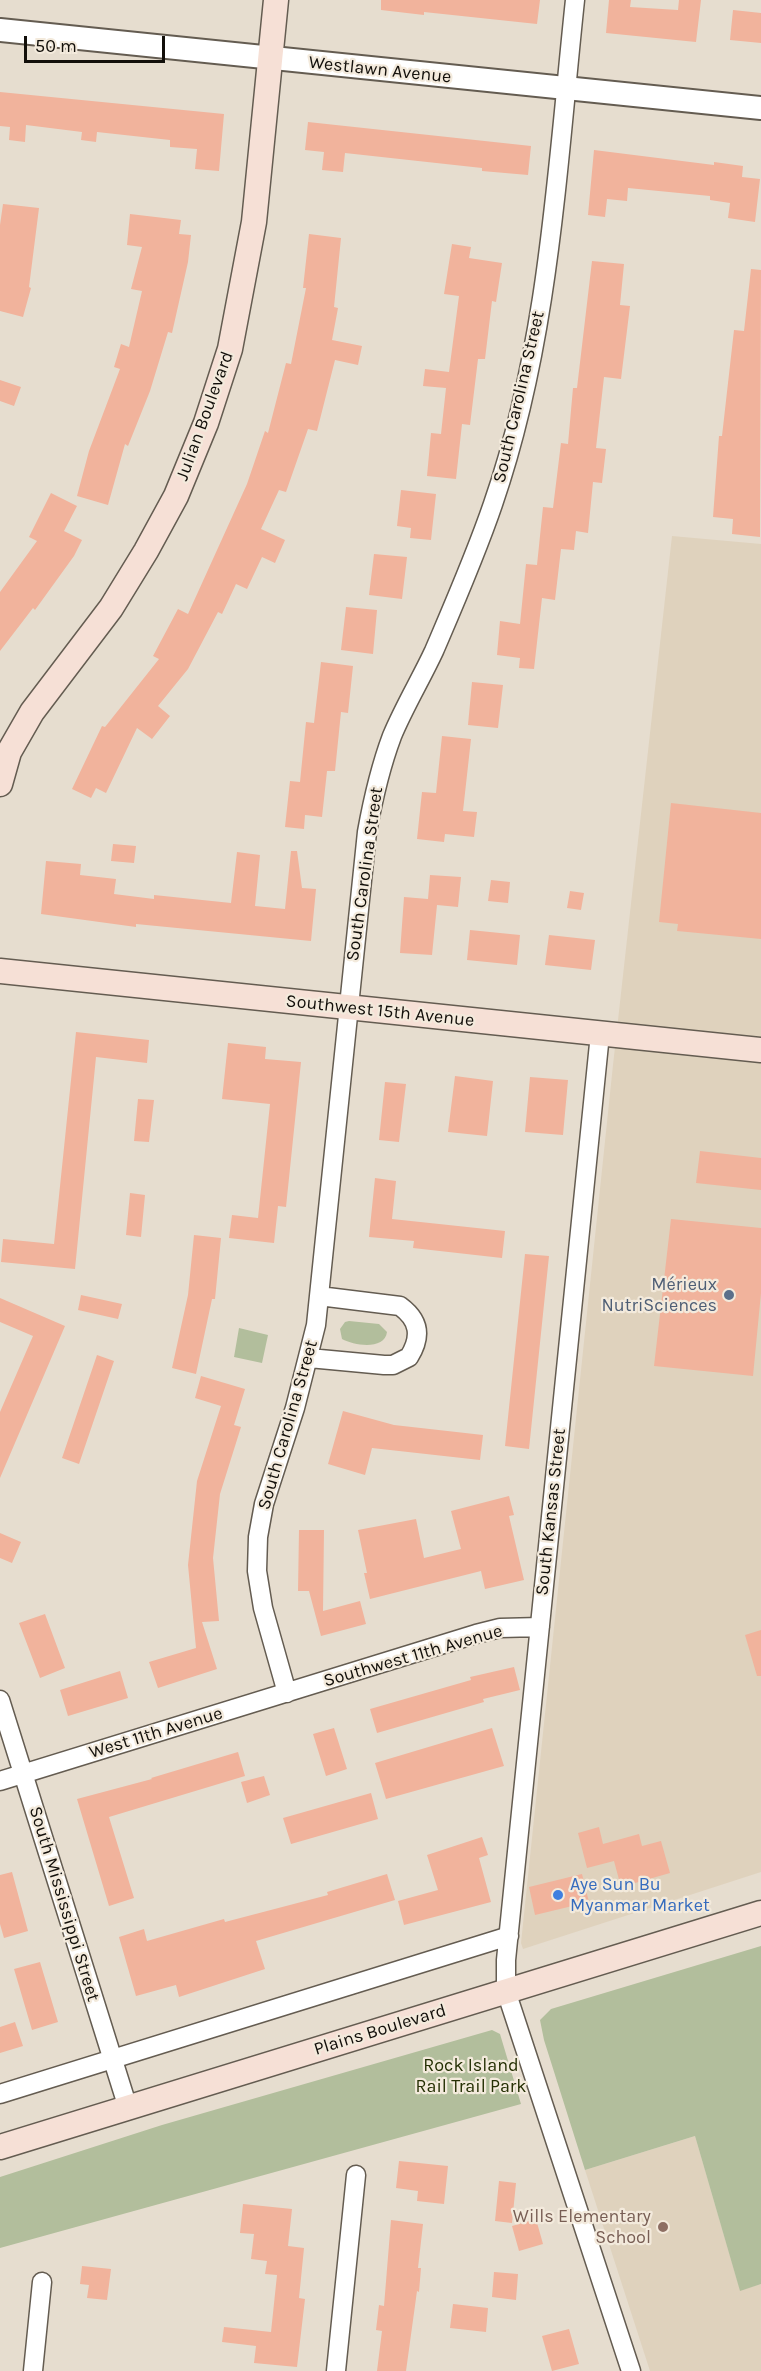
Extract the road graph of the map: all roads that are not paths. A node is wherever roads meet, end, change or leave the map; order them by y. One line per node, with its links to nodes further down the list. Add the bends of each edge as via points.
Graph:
1 (276, 0): 4 (main road, Julian Boulevard)
2 (575, 0): 5 (street, South Carolina Street)
3 (0, 30): 4 (street, Westlawn Avenue)
4 (270, 59): 5 (street, Westlawn Avenue); 7 (main road, Julian Boulevard, via 254,222 230,349 206,423 176,496 146,551 111,608 32,712 9,752)
5 (566, 88): 6 (street, Westlawn Avenue); 9 (street, South Carolina Street, via 547,269 514,436 466,576 393,735 376,786 367,832)
6 (761, 108)
7 (0, 784)
8 (0, 971): 9 (main road, Southwest 15th Avenue)
9 (348, 1007): 10 (main road, Southwest 15th Avenue); 12 (street, South Carolina Street)
10 (600, 1034): 11 (main road, Southwest 15th Avenue); 14 (street, South Kansas Street)
11 (761, 1050)
12 (319, 1296): 13 (street, South Carolina Street); 13 (street, via 400,1305 416,1325 417,1337 409,1357 393,1365)
13 (309, 1358): 15 (street, South Carolina Street, via 264,1504 258,1537 257,1571 263,1608)
14 (540, 1627): 15 (street, Southwest 11th Avenue, via 484,1632); 20 (street, South Kansas Street)
15 (288, 1693): 17 (street, West 11th Avenue)
16 (0, 1700): 17 (street, South Mississippi Street)
17 (24, 1774): 18 (street); 22 (street, South Mississippi Street)
18 (0, 1781)
19 (761, 1912): 21 (main road, Plains Boulevard)
20 (509, 1936): 21 (street, South Kansas Street); 22 (street)
21 (506, 1990): 24 (main road, Plains Boulevard); 30 (street)
22 (112, 2059): 23 (street); 24 (street, South Mississippi Street)
23 (0, 2094)
24 (128, 2108): 25 (main road, Plains Boulevard)
25 (0, 2147)
26 (356, 2175): 29 (street)
27 (42, 2282): 28 (street)
28 (33, 2371)
29 (336, 2371)
30 (631, 2371)

